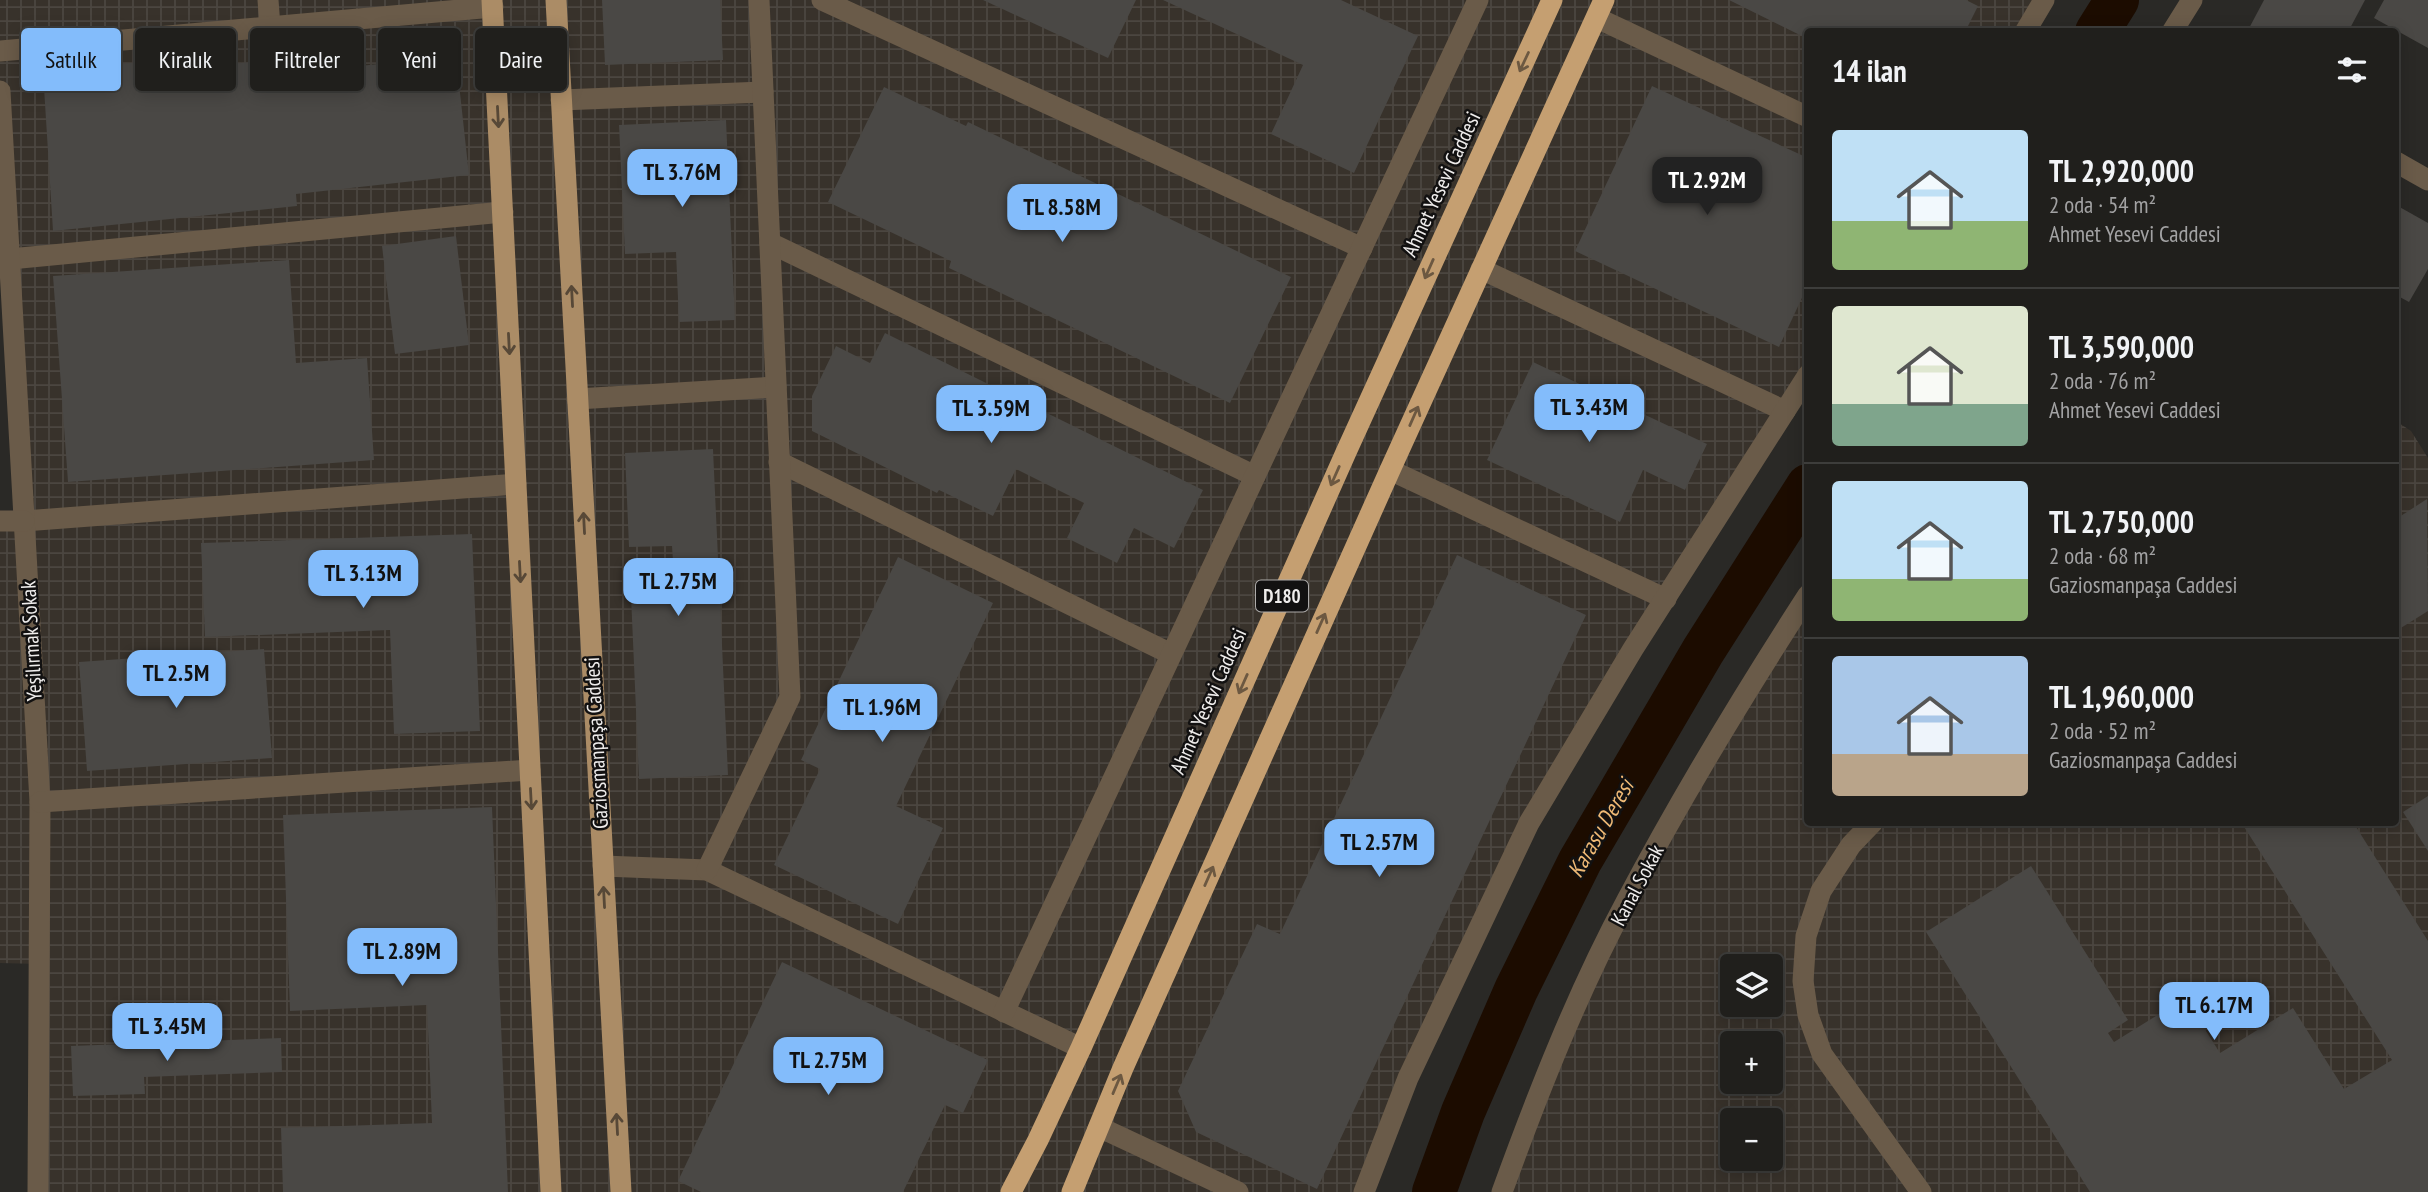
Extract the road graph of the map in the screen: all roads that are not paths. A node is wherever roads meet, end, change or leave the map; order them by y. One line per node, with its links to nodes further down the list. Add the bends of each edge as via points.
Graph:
1 (268, 0): 11 (street)
2 (556, 0): 17 (main road, Gaziosmanpaşa Caddesi)
3 (759, 0): 16 (street)
4 (822, 0): 23 (street)
5 (1478, 0): 23 (street)
6 (1552, 0): 45 (highway, Ahmet Yesevi Caddesi / D180, one-way to 45)
7 (2045, 0): 12 (street)
8 (2192, 0): 13 (street)
9 (493, 4): 11 (street); 21 (main road, one-way to 21)
10 (1600, 9): 18 (street); 25 (highway, D180)
11 (270, 27): 14 (street)
12 (2028, 28)
13 (2174, 28)
14 (0, 51)
15 (0, 91): 24 (street, Yeşilırmak Sokak)
16 (763, 92): 17 (street); 22 (street)
17 (561, 100): 28 (main road, Gaziosmanpaşa Caddesi, one-way to 17)
18 (1804, 115)
19 (2399, 164): 20 (street)
20 (2428, 180)
21 (503, 212): 24 (street); 33 (main road, one-way to 33)
22 (769, 243): 27 (street); 32 (street)
23 (1362, 248): 32 (street)
24 (10, 260): 35 (street, Yeşilırmak Sokak)
25 (1481, 270): 29 (street); 31 (highway, D180, one-way to 25)
26 (1804, 381): 29 (street)
27 (776, 387): 28 (street); 30 (street)
28 (577, 399): 42 (main road, Gaziosmanpaşa Caddesi, one-way to 28)
29 (1785, 411): 36 (street)
30 (779, 463): 38 (street); 43 (street, via 790,697)
31 (1390, 470): 36 (street); 46 (highway, D180, one-way to 31)
32 (1255, 476): 38 (street)
33 (516, 484): 35 (street); 39 (main road, one-way to 39)
34 (0, 521): 35 (street)
35 (24, 521): 40 (street, Yeşilırmak Sokak)
36 (1666, 599): 53 (street, via 1529,823 1408,1078)
37 (1804, 601): 54 (street, Kanal Sokak, via 1753,680 1626,901 1571,1018)
38 (1171, 654): 44 (street)
39 (530, 770): 40 (street); 48 (main road, one-way to 48)
40 (40, 802): 47 (street, Yeşilırmak Sokak)
41 (1869, 826): 55 (street, via 1821,891 1806,936 1808,1015 1822,1054)
42 (603, 866): 43 (street); 49 (main road, Gaziosmanpaşa Caddesi, one-way to 42)
43 (707, 870): 44 (street)
44 (1004, 1012): 45 (street)
45 (1081, 1048): 50 (highway, Ahmet Yesevi Caddesi / D180)
46 (1099, 1127): 51 (highway, D180); 52 (street)
47 (38, 1192)
48 (551, 1192)
49 (621, 1192)
50 (1011, 1192)
51 (1072, 1192)
52 (1238, 1192)
53 (1364, 1192)
54 (1502, 1192)
55 (1921, 1192)

